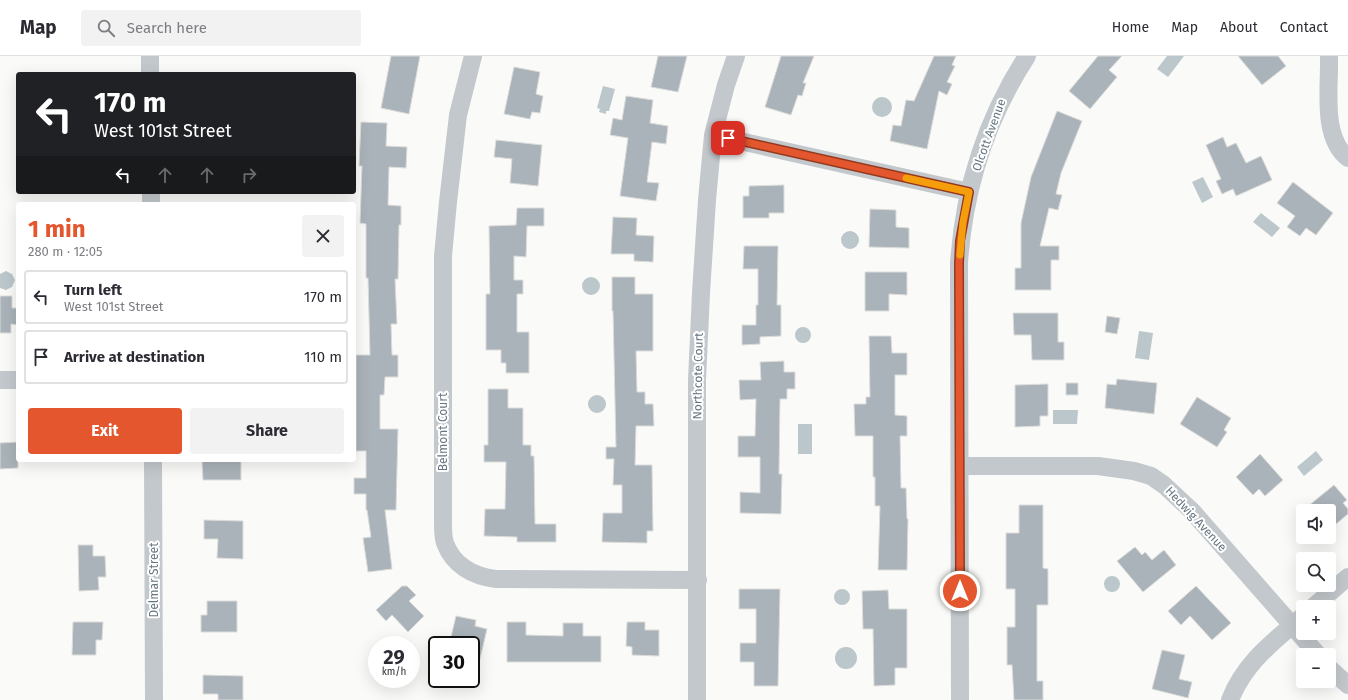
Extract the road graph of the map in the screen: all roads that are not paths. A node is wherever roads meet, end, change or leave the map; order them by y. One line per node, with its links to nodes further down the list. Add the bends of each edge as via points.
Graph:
1 (150, 56): 6 (street)
2 (473, 56): 15 (street, Belmont Court, via 458,115 443,256 442,524 445,542 453,559 481,577)
3 (736, 56): 7 (street, Northcote Court)
4 (1027, 56): 9 (street, Olcott Avenue, via 994,115)
5 (1329, 56): 8 (street, via 1332,137)
6 (150, 72)
7 (713, 135): 9 (street); 15 (street, Northcote Court, via 697,380)
8 (1348, 158)
9 (969, 192): 13 (street, Olcott Avenue, via 960,241 959,263)
10 (0, 380): 11 (street)
11 (16, 380)
12 (153, 462): 21 (street, Delmar Street)
13 (960, 466): 17 (street, Hedwig Avenue, via 1098,466 1150,476 1164,485 1192,511); 23 (street, Olcott Avenue)
14 (1348, 577): 16 (street)
15 (698, 580): 22 (street, Northcote Court)
16 (1321, 600)
17 (1296, 620)
18 (1296, 622): 24 (street, via 1250,664)
19 (1336, 674): 20 (street)
20 (1348, 685)
21 (154, 700)
22 (697, 700)
23 (960, 700)
24 (1230, 700)

